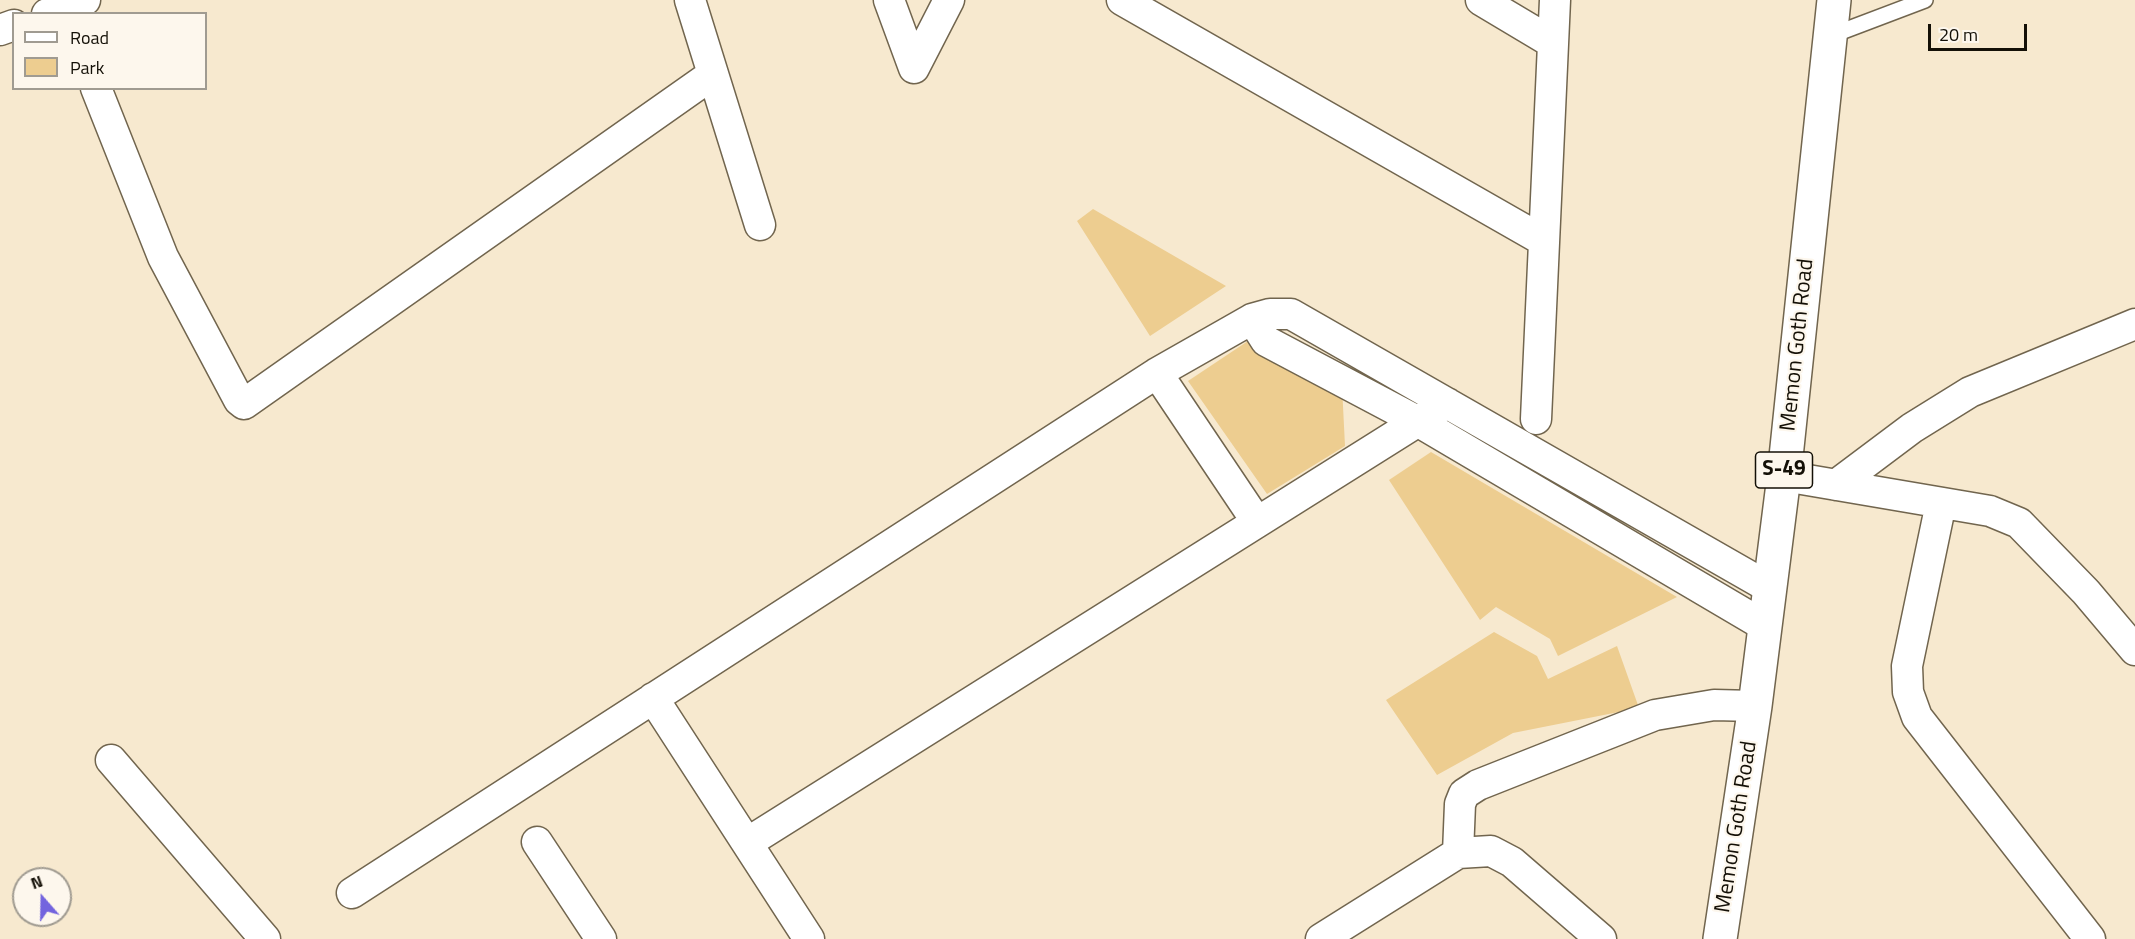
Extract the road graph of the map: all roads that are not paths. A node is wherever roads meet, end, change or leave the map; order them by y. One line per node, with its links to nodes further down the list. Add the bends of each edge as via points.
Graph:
1 (690, 0): 11 (street)
2 (889, 0): 3 (street, via 914,68)
3 (949, 0)
4 (1122, 0): 14 (street)
5 (1480, 0): 10 (street)
6 (1555, 0): 10 (street)
7 (1834, 0): 9 (main road, Memon Goth Road / S-49)
8 (1925, 0): 9 (lane)
9 (1830, 36): 21 (main road, Memon Goth Road / S-49)
10 (1553, 43): 14 (street)
11 (713, 74): 12 (street, via 244,404 163,257); 13 (street)
12 (97, 90)
13 (759, 225)
14 (1544, 241): 19 (street)
15 (1252, 320): 17 (street); 18 (street, via 1270,314 1291,314); 20 (street, via 1266,341)
16 (2135, 324): 22 (street, via 1970,392 1912,428)
17 (1157, 373): 24 (street); 28 (street)
18 (1447, 403): 20 (street); 25 (street)
19 (1536, 419)
20 (1419, 422): 24 (street); 26 (street)
21 (1784, 476): 22 (street); 25 (main road, Memon Goth Road / S-49)
22 (1836, 485): 23 (street)
23 (1941, 503): 27 (street, via 1990,511 2019,523); 41 (street, via 1907,666 1908,692 1917,717)
24 (1257, 522): 32 (street)
25 (1770, 588): 26 (main road, Memon Goth Road / S-49)
26 (1765, 626): 29 (main road, Memon Goth Road / S-49)
27 (2135, 650)
28 (653, 698): 32 (street); 34 (street)
29 (1755, 706): 33 (street, via 1714,705 1655,715 1478,785 1464,794 1460,804); 40 (main road, Memon Goth Road / S-49)
30 (111, 760): 35 (street)
31 (537, 842): 36 (street)
32 (747, 843): 37 (street)
33 (1458, 853): 38 (street); 39 (street, via 1491,851 1512,862)
34 (352, 892)
35 (265, 939)
36 (601, 939)
37 (809, 939)
38 (1321, 939)
39 (1601, 939)
40 (1720, 939)
41 (2090, 939)

